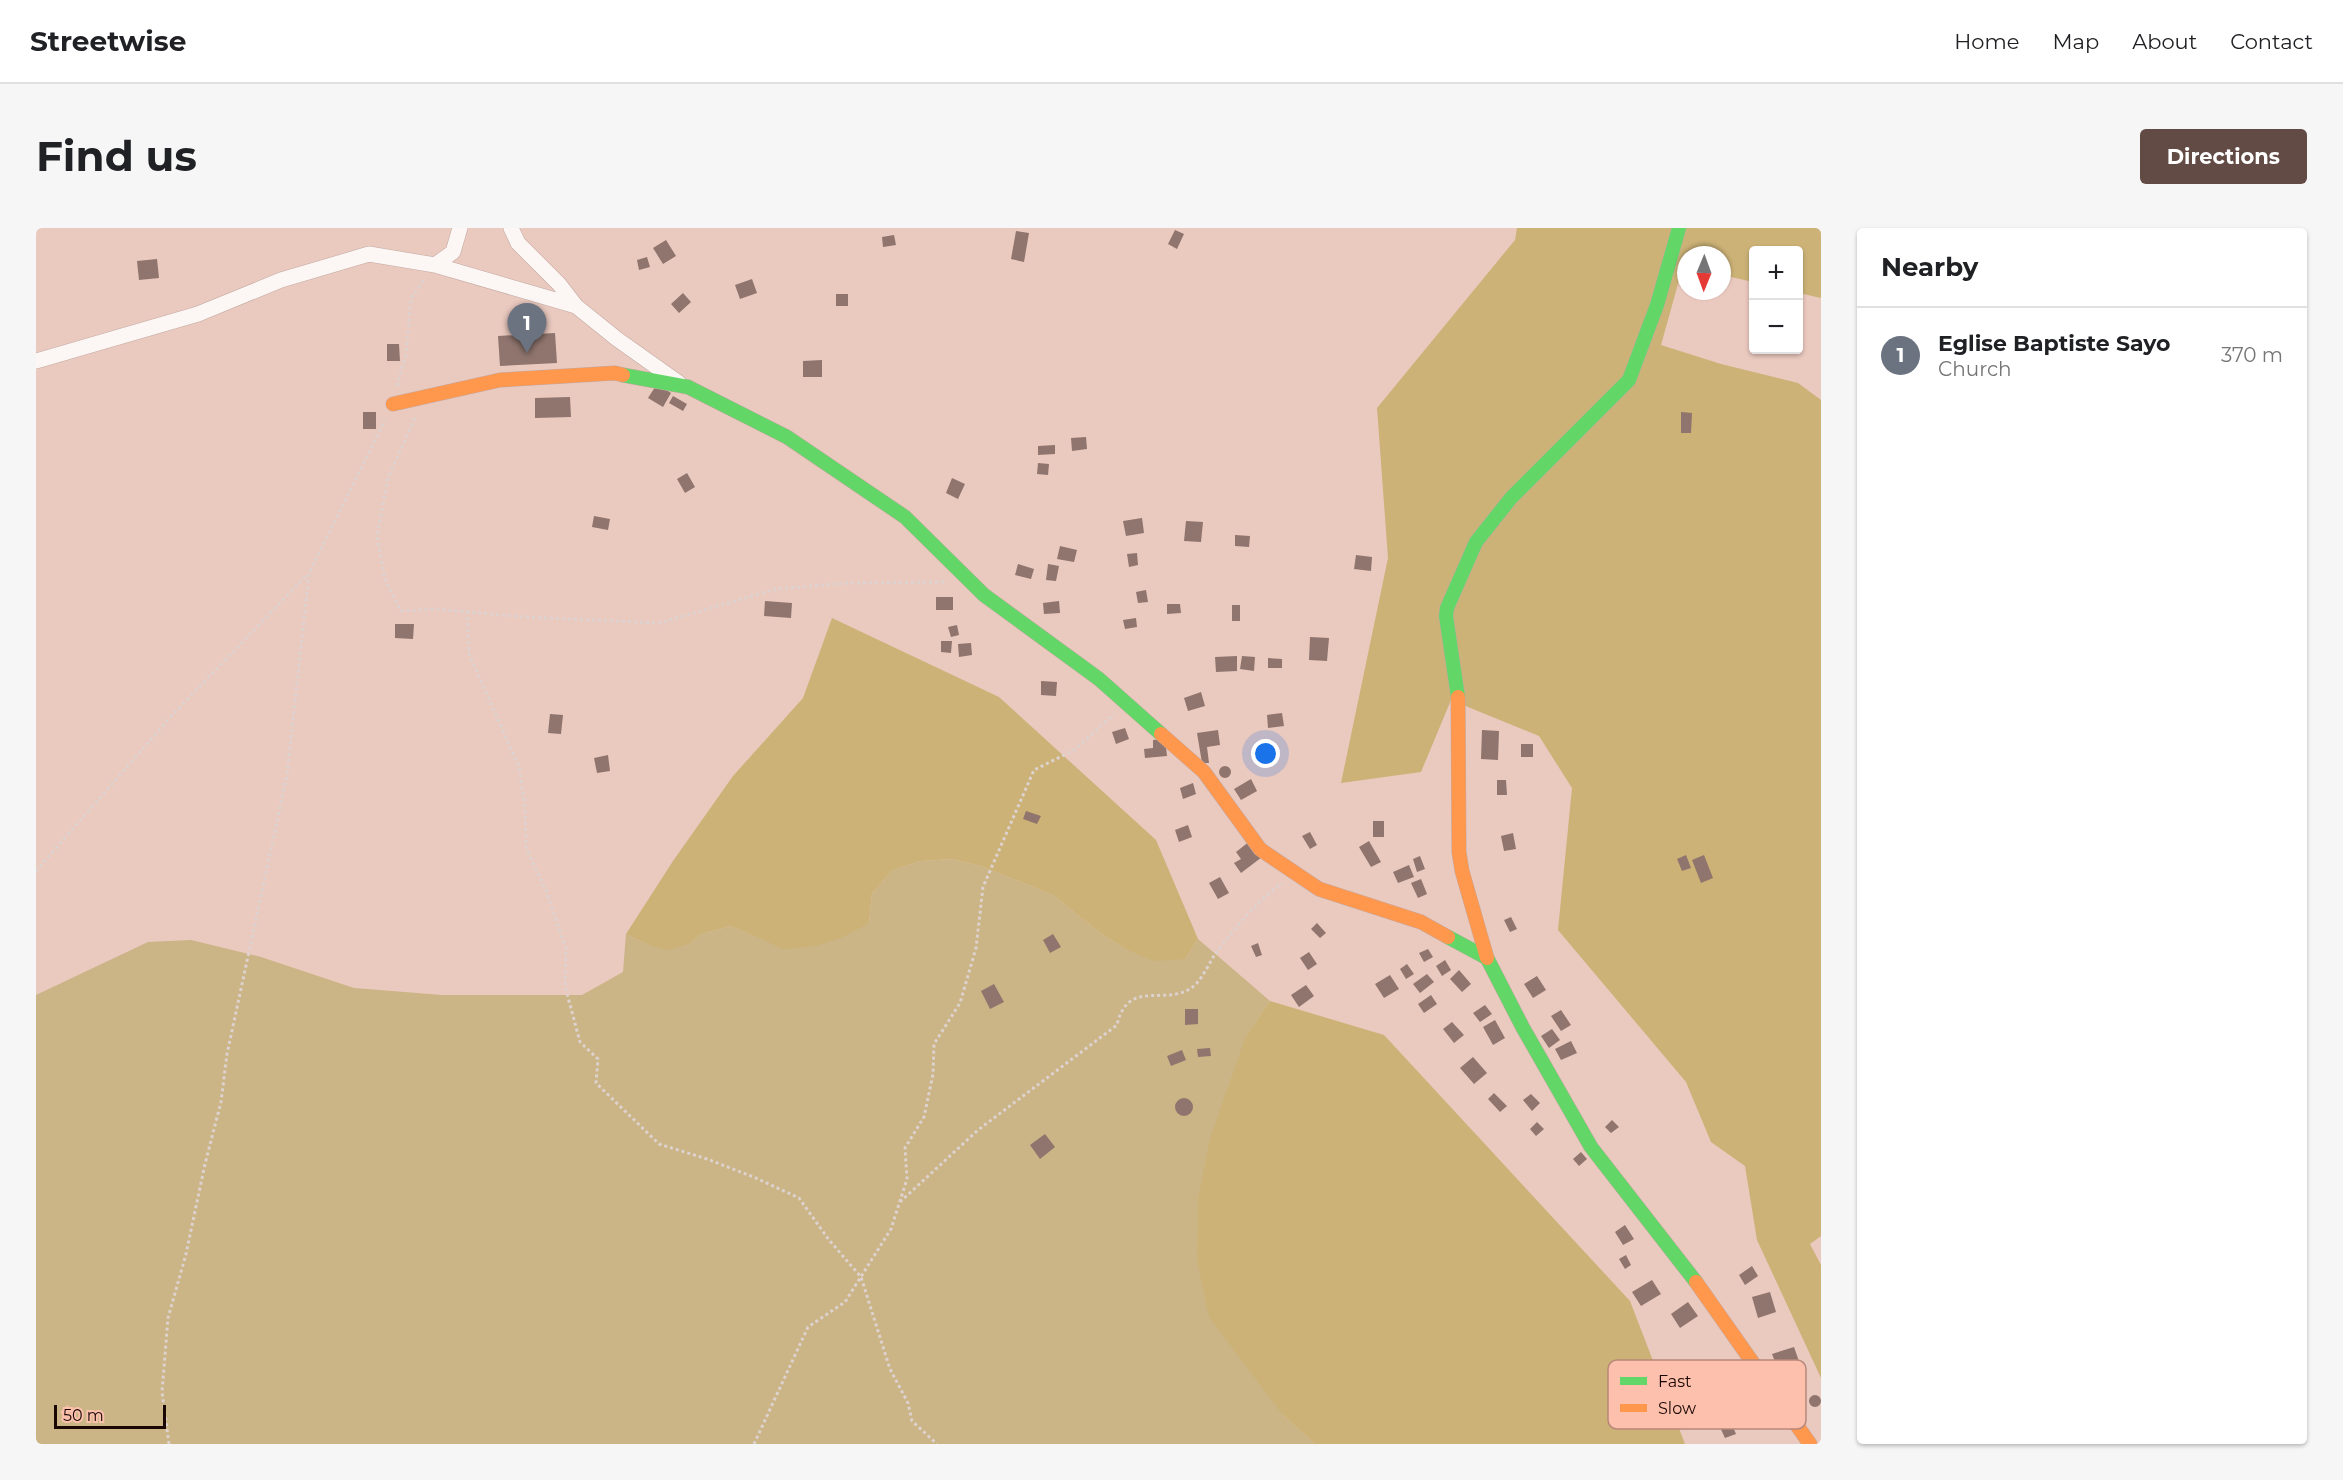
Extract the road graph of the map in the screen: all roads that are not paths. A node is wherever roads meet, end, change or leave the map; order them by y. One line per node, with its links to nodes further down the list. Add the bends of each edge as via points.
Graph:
1 (460, 228): 4 (street, via 453,252)
2 (511, 228): 5 (street, via 518,243)
3 (1679, 228): 9 (street, via 1658,305 1629,380 1511,498 1476,542 1447,608 1458,692 1459,852)
4 (435, 265): 5 (street); 6 (street, via 369,255 281,280 198,314)
5 (576, 306): 7 (street)
6 (36, 361)
7 (683, 386): 8 (street, via 610,373 500,380); 9 (street, via 794,441 909,520 987,597 1099,679 1204,772 1260,849 1319,889 1421,922)
8 (393, 404)
9 (1487, 958): 10 (street, via 1591,1147)
10 (1752, 1360)
11 (1800, 1429): 12 (street)
12 (1810, 1444)

